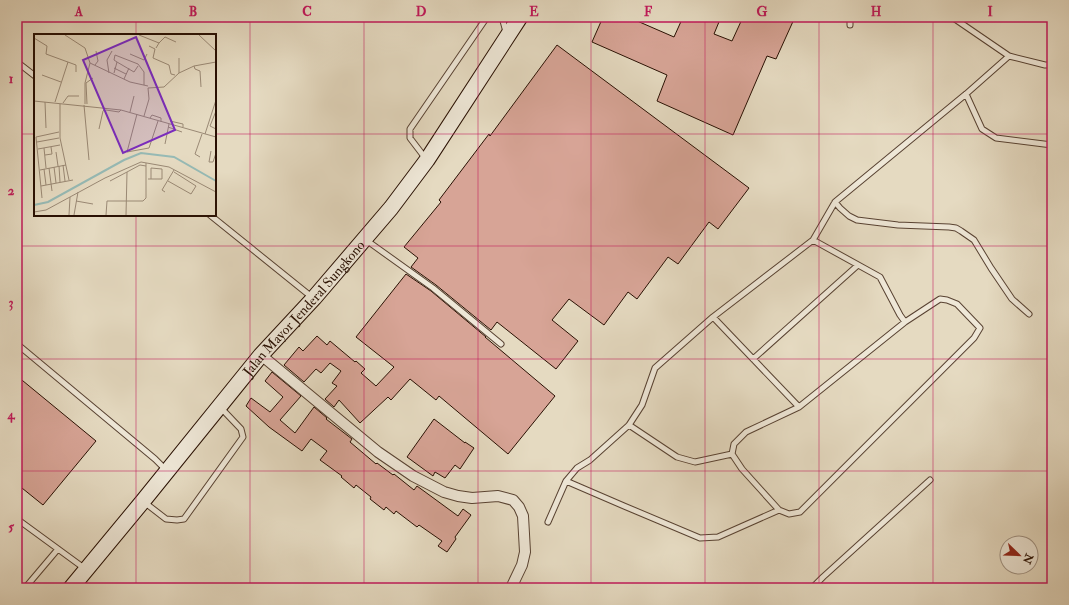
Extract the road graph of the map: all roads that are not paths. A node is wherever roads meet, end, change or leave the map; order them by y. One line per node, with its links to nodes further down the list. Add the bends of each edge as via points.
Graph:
1 (487, 17): 14 (lane, via 410,129 410,138)
2 (502, 17): 7 (lane)
3 (520, 17): 7 (main road, Jalan Mayor Jenderal Sungkono)
4 (850, 17): 6 (lane)
5 (952, 17): 8 (lane)
6 (850, 25)
7 (507, 37): 14 (main road, Jalan Mayor Jenderal Sungkono)
8 (1009, 56): 10 (lane); 12 (lane)
9 (17, 62): 11 (lane)
10 (1052, 65)
11 (34, 75)
12 (966, 94): 13 (lane, via 982,129 996,138); 15 (lane)
13 (1052, 145)
14 (426, 160): 17 (main road, Jalan Mayor Jenderal Sungkono)
15 (835, 202): 18 (lane); 21 (lane, via 857,220 956,228 974,240 1012,298)
16 (211, 216): 20 (lane)
17 (365, 239): 20 (main road, Jalan Mayor Jenderal Sungkono); 25 (lane, via 432,288)
18 (813, 240): 19 (lane); 22 (lane)
19 (858, 265): 23 (lane, via 880,277); 27 (lane)
20 (314, 298): 26 (main road, Jalan Mayor Jenderal Sungkono)
21 (1029, 314)
22 (713, 317): 27 (lane); 30 (lane, via 655,368 642,405)
23 (905, 322): 29 (lane); 36 (lane, via 940,299 957,304 980,328 974,338 800,512 789,514)
24 (17, 344): 32 (lane)
25 (501, 344)
26 (261, 355): 28 (main road, Jalan Mayor Jenderal Sungkono); 43 (street, via 378,452 413,476 444,492 458,496 498,496 513,500 523,516 525,552)
27 (753, 359): 29 (lane)
28 (220, 406): 32 (main road, Jalan Mayor Jenderal Sungkono); 35 (lane, via 241,429 243,437 184,519 166,519)
29 (799, 407): 31 (lane, via 746,432 734,444)
30 (629, 425): 31 (lane, via 677,457 695,462); 33 (lane)
31 (732, 454): 36 (lane)
32 (167, 471): 35 (main road, Jalan Mayor Jenderal Sungkono)
33 (566, 480): 36 (lane, via 700,538 718,537); 38 (lane)
34 (930, 480): 44 (lane, via 823,577)
35 (143, 501): 40 (main road, Jalan Mayor Jenderal Sungkono)
36 (779, 510)
37 (17, 519): 39 (lane)
38 (548, 522)
39 (58, 549): 40 (lane); 41 (lane)
40 (87, 570): 42 (main road, Jalan Mayor Jenderal Sungkono)
41 (26, 588)
42 (71, 588)
43 (511, 588)
44 (815, 588)

